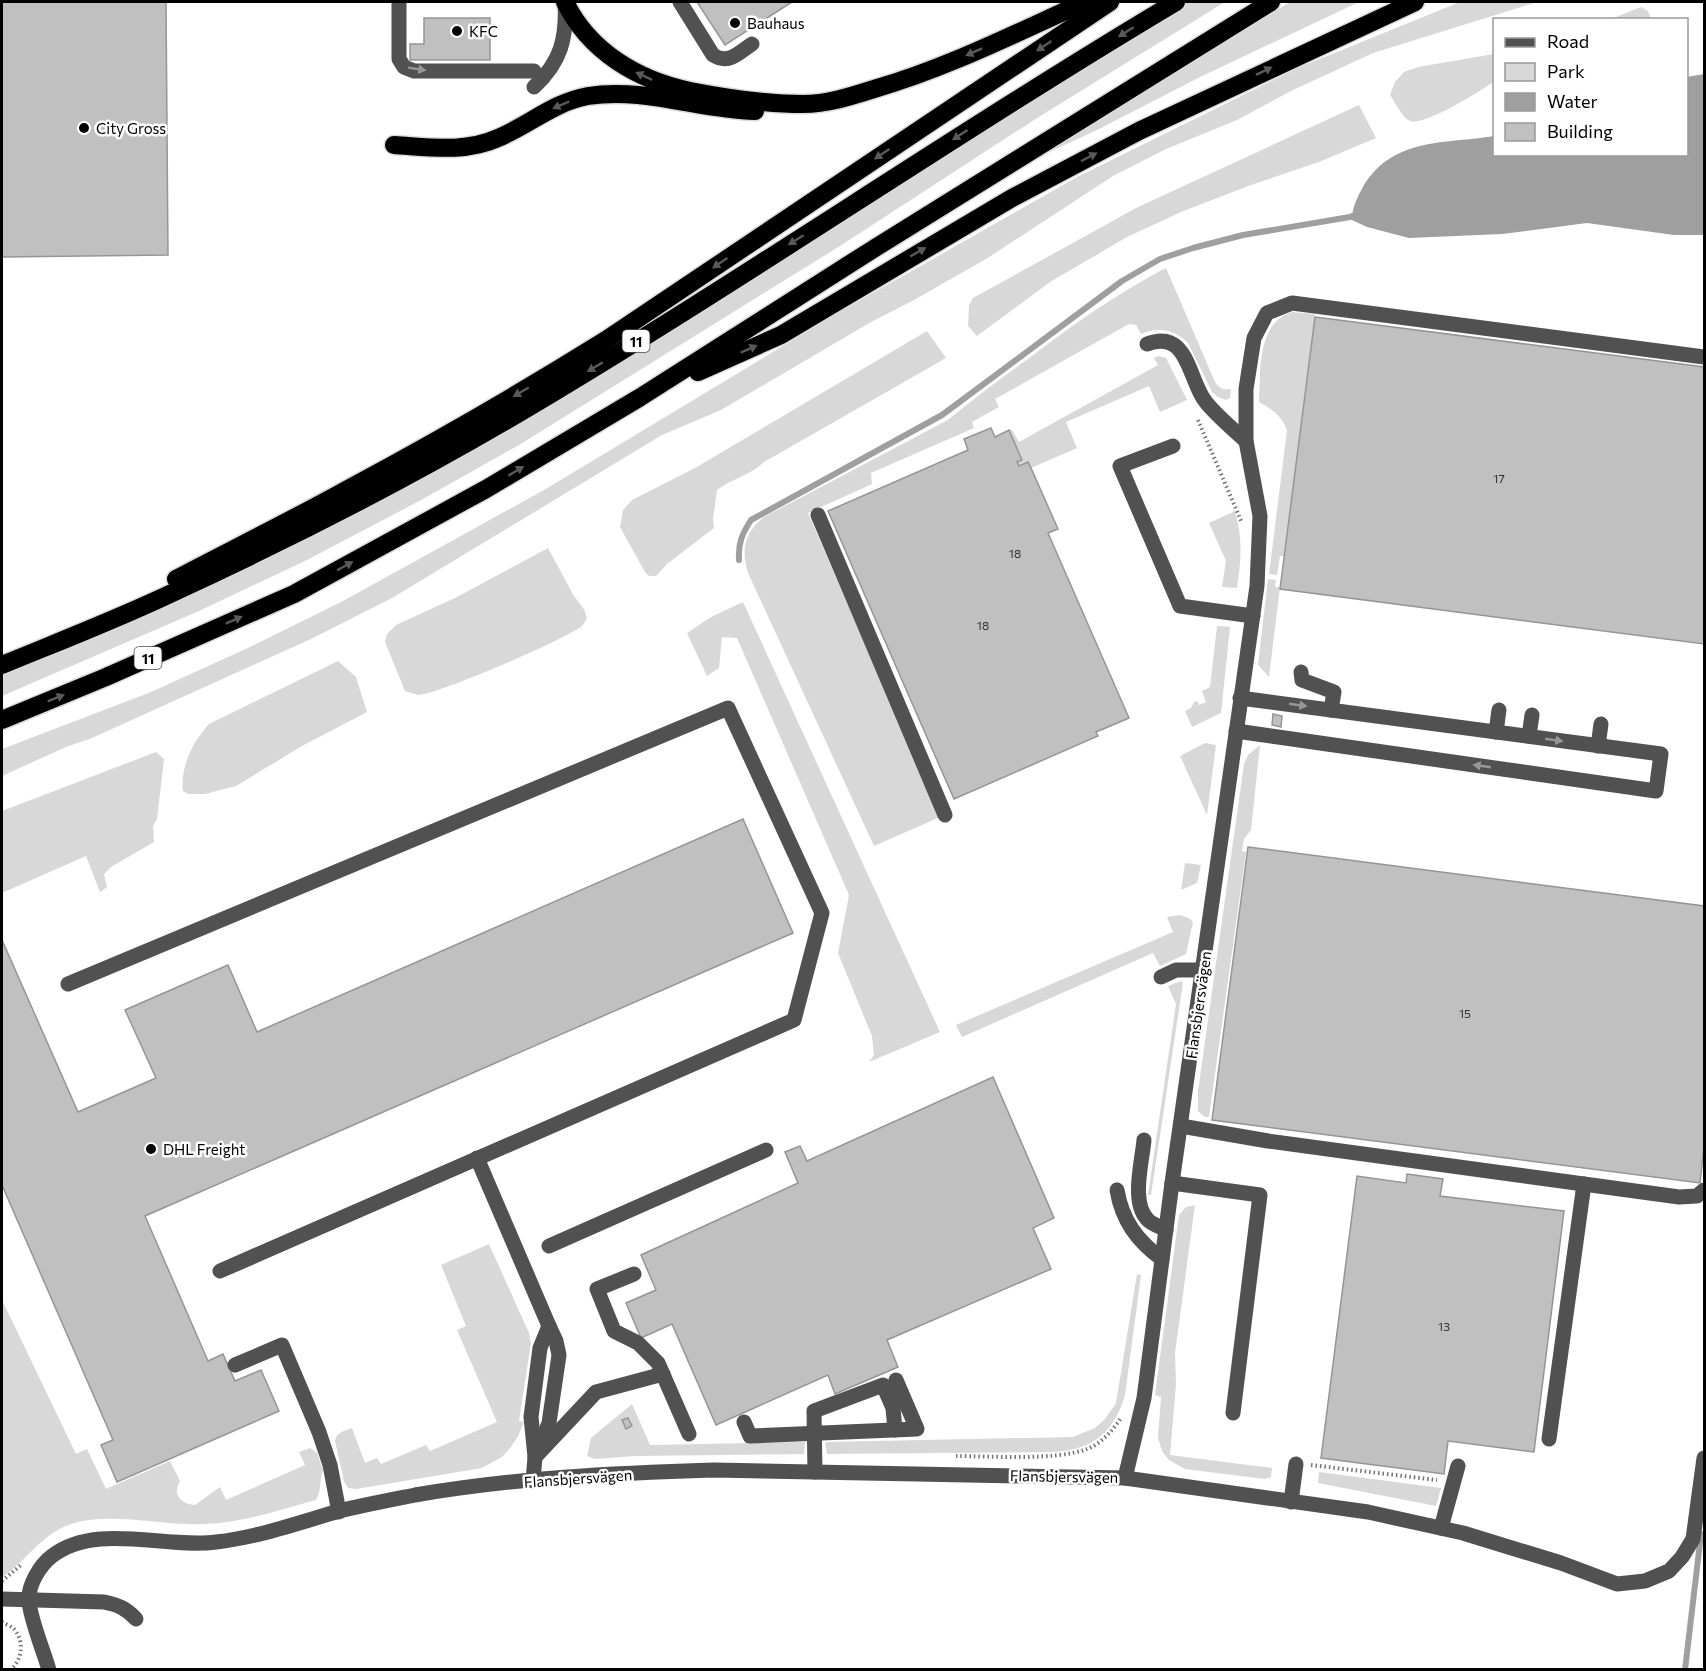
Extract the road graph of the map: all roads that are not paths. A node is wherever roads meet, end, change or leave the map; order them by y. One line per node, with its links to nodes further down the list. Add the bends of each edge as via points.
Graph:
1 (399, 2): 10 (street, one-way to 10, via 399,59 404,67 414,71)
2 (565, 2): 11 (street, via 557,59 549,74); 12 (highway, one-way to 2, via 721,97 675,88 639,74 600,48)
3 (680, 2): 9 (street, via 713,55 721,60)
4 (1085, 2): 12 (highway, one-way to 12, via 921,74 858,94)
5 (1110, 2): 21 (highway, one-way to 21, via 606,340 528,388 345,491)
6 (1176, 2): 21 (highway, 11, one-way to 21, via 530,406 286,539)
7 (1271, 2): 16 (highway, 11)
8 (1415, 2): 16 (highway, one-way to 8, via 781,334 1012,198 1139,131)
9 (752, 44)
10 (534, 71)
11 (534, 87)
12 (804, 104): 13 (highway, one-way to 13, via 767,111 729,110 650,96 602,94 560,105 479,145)
13 (394, 145)
14 (1147, 344): 17 (street, via 1176,344 1203,399)
15 (1704, 357): 17 (street, Flansbjersvägen, via 1292,303 1267,313 1254,338 1246,389)
16 (639, 398): 28 (highway, 11, one-way to 16, via 294,594 486,489)
17 (1246, 441): 20 (street, Flansbjersvägen, via 1260,516)
18 (1173, 446): 20 (street, via 1120,466 1180,606)
19 (818, 516): 36 (street)
20 (1252, 616): 24 (street, Flansbjersvägen)
21 (72, 636): 22 (highway, 11)
22 (2, 665)
23 (1301, 672): 25 (street, via 1302,681 1334,692)
24 (1240, 698): 25 (street, one-way to 25); 30 (street, Flansbjersvägen)
25 (1331, 710): 31 (street)
26 (1499, 710): 31 (street)
27 (1532, 715): 32 (street)
28 (2, 720)
29 (1601, 724): 33 (street)
30 (1236, 731): 34 (street); 37 (street, Flansbjersvägen)
31 (1496, 732): 32 (street)
32 (1529, 736): 33 (street, one-way to 33)
33 (1598, 746): 34 (street, one-way to 34, via 1661,754 1656,791 1590,789)
34 (1418, 757): 35 (street)
35 (1416, 773)
36 (945, 815)
37 (1202, 970): 38 (street, via 1176,970); 40 (street, Flansbjersvägen)
38 (1161, 977)
39 (68, 984): 43 (street, via 728,708 822,913 794,1020)
40 (1181, 1126): 44 (street, Flansbjersvägen); 45 (street)
41 (1144, 1140): 48 (street, via 1138,1198 1141,1211 1150,1222)
42 (766, 1150): 49 (street)
43 (477, 1158): 51 (street); 62 (street, via 549,1326 540,1347 531,1417)
44 (1172, 1184): 48 (street, Flansbjersvägen); 56 (street, via 1260,1195)
45 (1584, 1184): 47 (street, via 1679,1197 1697,1196); 61 (street)
46 (1117, 1190): 50 (street, via 1120,1209 1132,1228 1149,1250)
47 (1704, 1190)
48 (1166, 1230): 50 (street, Flansbjersvägen)
49 (549, 1246)
50 (1162, 1259): 67 (street, Flansbjersvägen, via 1144,1398)
51 (220, 1271)
52 (634, 1274): 54 (street, via 597,1289 614,1331 638,1343 658,1363)
53 (235, 1365): 70 (street, via 282,1345 319,1432)
54 (663, 1374): 60 (street); 62 (street, via 596,1392)
55 (896, 1380): 58 (street, via 917,1429)
56 (1233, 1413)
57 (744, 1422): 59 (street, via 750,1436)
58 (895, 1430): 59 (street); 59 (street, via 893,1408 884,1385 814,1410)
59 (814, 1433): 66 (street)
60 (689, 1434)
61 (1549, 1439)
62 (535, 1456): 68 (street)
63 (1704, 1458): 71 (street, via 1694,1539 1669,1571 1645,1581 1617,1584)
64 (1296, 1464): 69 (street)
65 (1458, 1466): 71 (street)
66 (814, 1472): 67 (street, Flansbjersvägen); 68 (street, Flansbjersvägen, via 648,1472)
67 (1125, 1478): 69 (street)
68 (533, 1481): 70 (street, Flansbjersvägen, via 415,1495)
69 (1291, 1502): 71 (street, via 1368,1512)
70 (339, 1512): 73 (street, Flansbjersvägen, via 213,1543 99,1539 73,1545 51,1557 38,1572)
71 (1442, 1528)
72 (2, 1599): 73 (street)
73 (29, 1599): 74 (street, via 118,1605); 75 (street)
74 (136, 1619)
75 (49, 1670)

